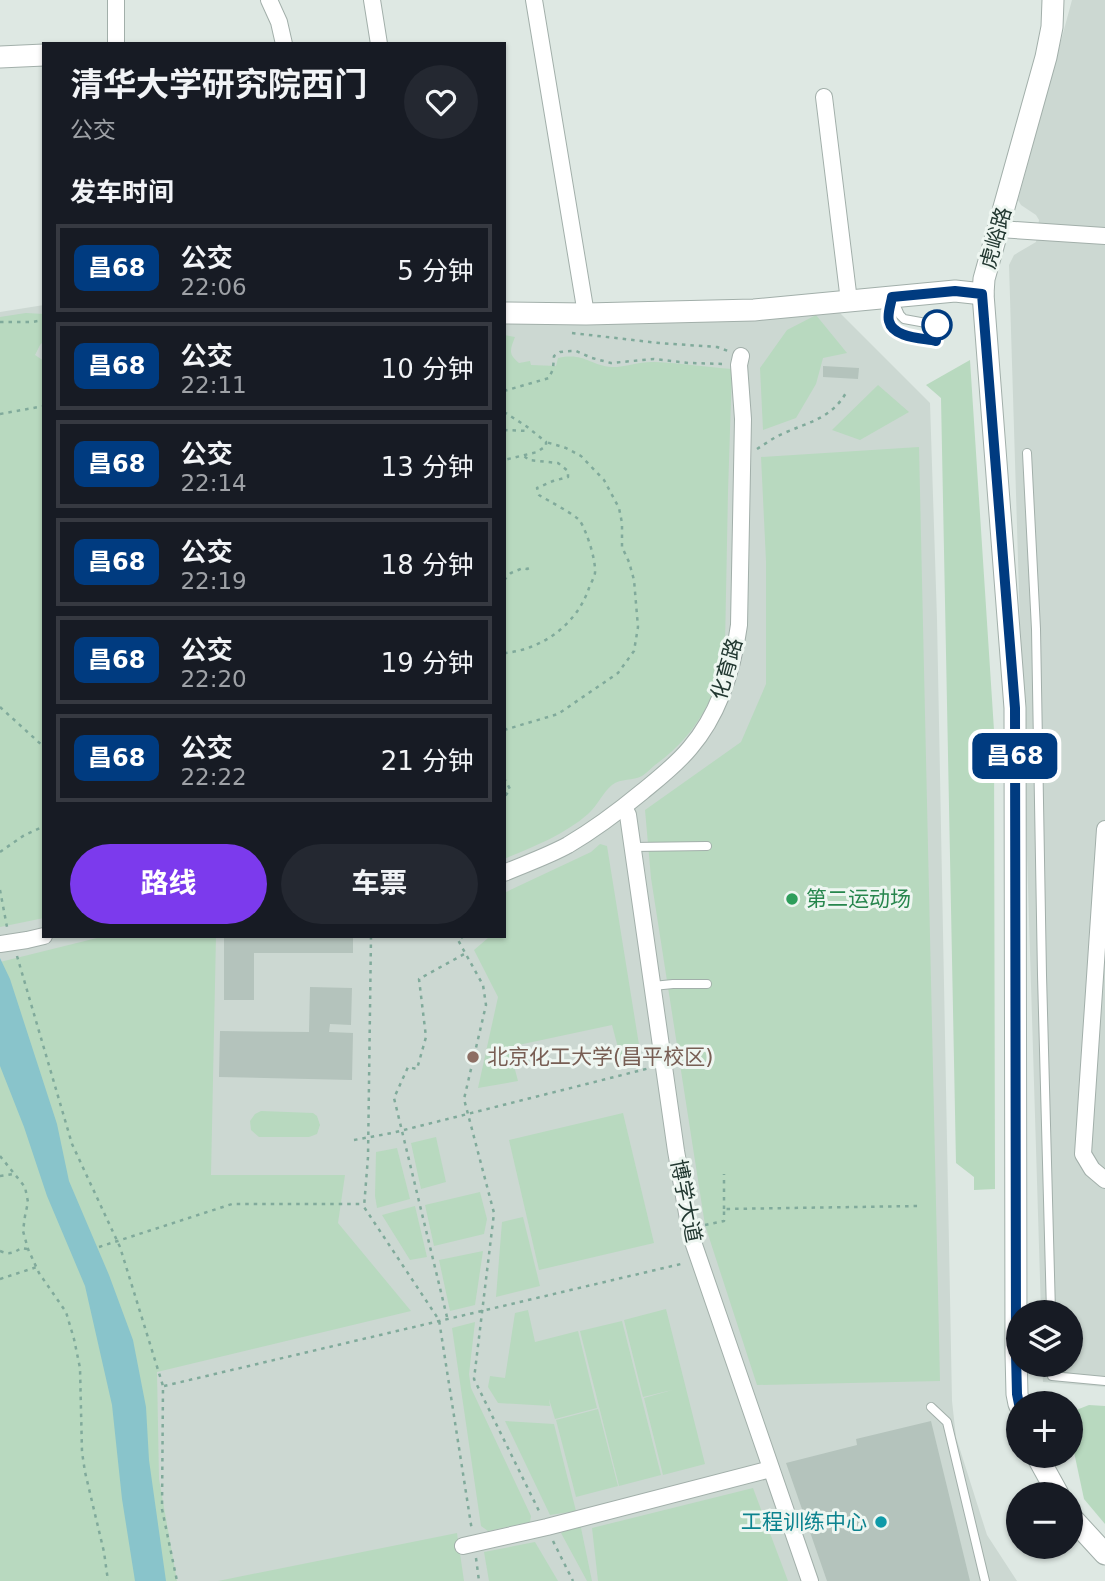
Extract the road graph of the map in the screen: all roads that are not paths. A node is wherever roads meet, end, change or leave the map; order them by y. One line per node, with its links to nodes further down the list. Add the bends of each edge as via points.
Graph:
1 (116, 0): 6 (street)
2 (269, 0): 7 (street)
3 (372, 0): 8 (street)
4 (534, 0): 18 (street)
5 (1053, 0): 12 (street, 虎峪路, via 1046,57)
6 (117, 42)
7 (284, 42)
8 (379, 42)
9 (42, 55): 10 (street)
10 (0, 57)
11 (824, 97): 16 (street)
12 (999, 229): 13 (street); 14 (street, 虎峪路)
13 (1105, 236)
14 (982, 294): 15 (street, via 955,291); 34 (street, 虎峪路, via 1015,708)
15 (892, 297): 15 (lane, via 888,320 892,327 901,334 936,341 937,325 904,319); 16 (street)
16 (849, 301): 18 (street, via 754,310)
17 (506, 313): 18 (street)
18 (586, 314)
19 (740, 360): 21 (street, 化育路, via 743,419 736,648 713,713 690,749)
20 (1027, 453): 31 (lane, via 1036,629)
21 (624, 807): 24 (street, 博学大道); 25 (street, 化育路, via 566,846)
22 (1105, 830): 30 (street, via 1083,1154)
23 (707, 845): 24 (lane)
24 (633, 848): 29 (street, 博学大道)
25 (506, 872)
26 (42, 936): 27 (street)
27 (7, 939)
28 (707, 984): 29 (lane)
29 (653, 986): 36 (street, 博学大道, via 691,1236)
30 (1105, 1180)
31 (1051, 1300)
32 (1063, 1377): 33 (lane)
33 (1105, 1381)
34 (1017, 1391)
35 (931, 1407): 41 (lane, via 947,1422)
36 (771, 1469): 38 (street); 40 (street, 博学大道)
37 (1083, 1530): 39 (street)
38 (468, 1544)
39 (1105, 1554)
40 (810, 1581)
41 (985, 1581)

